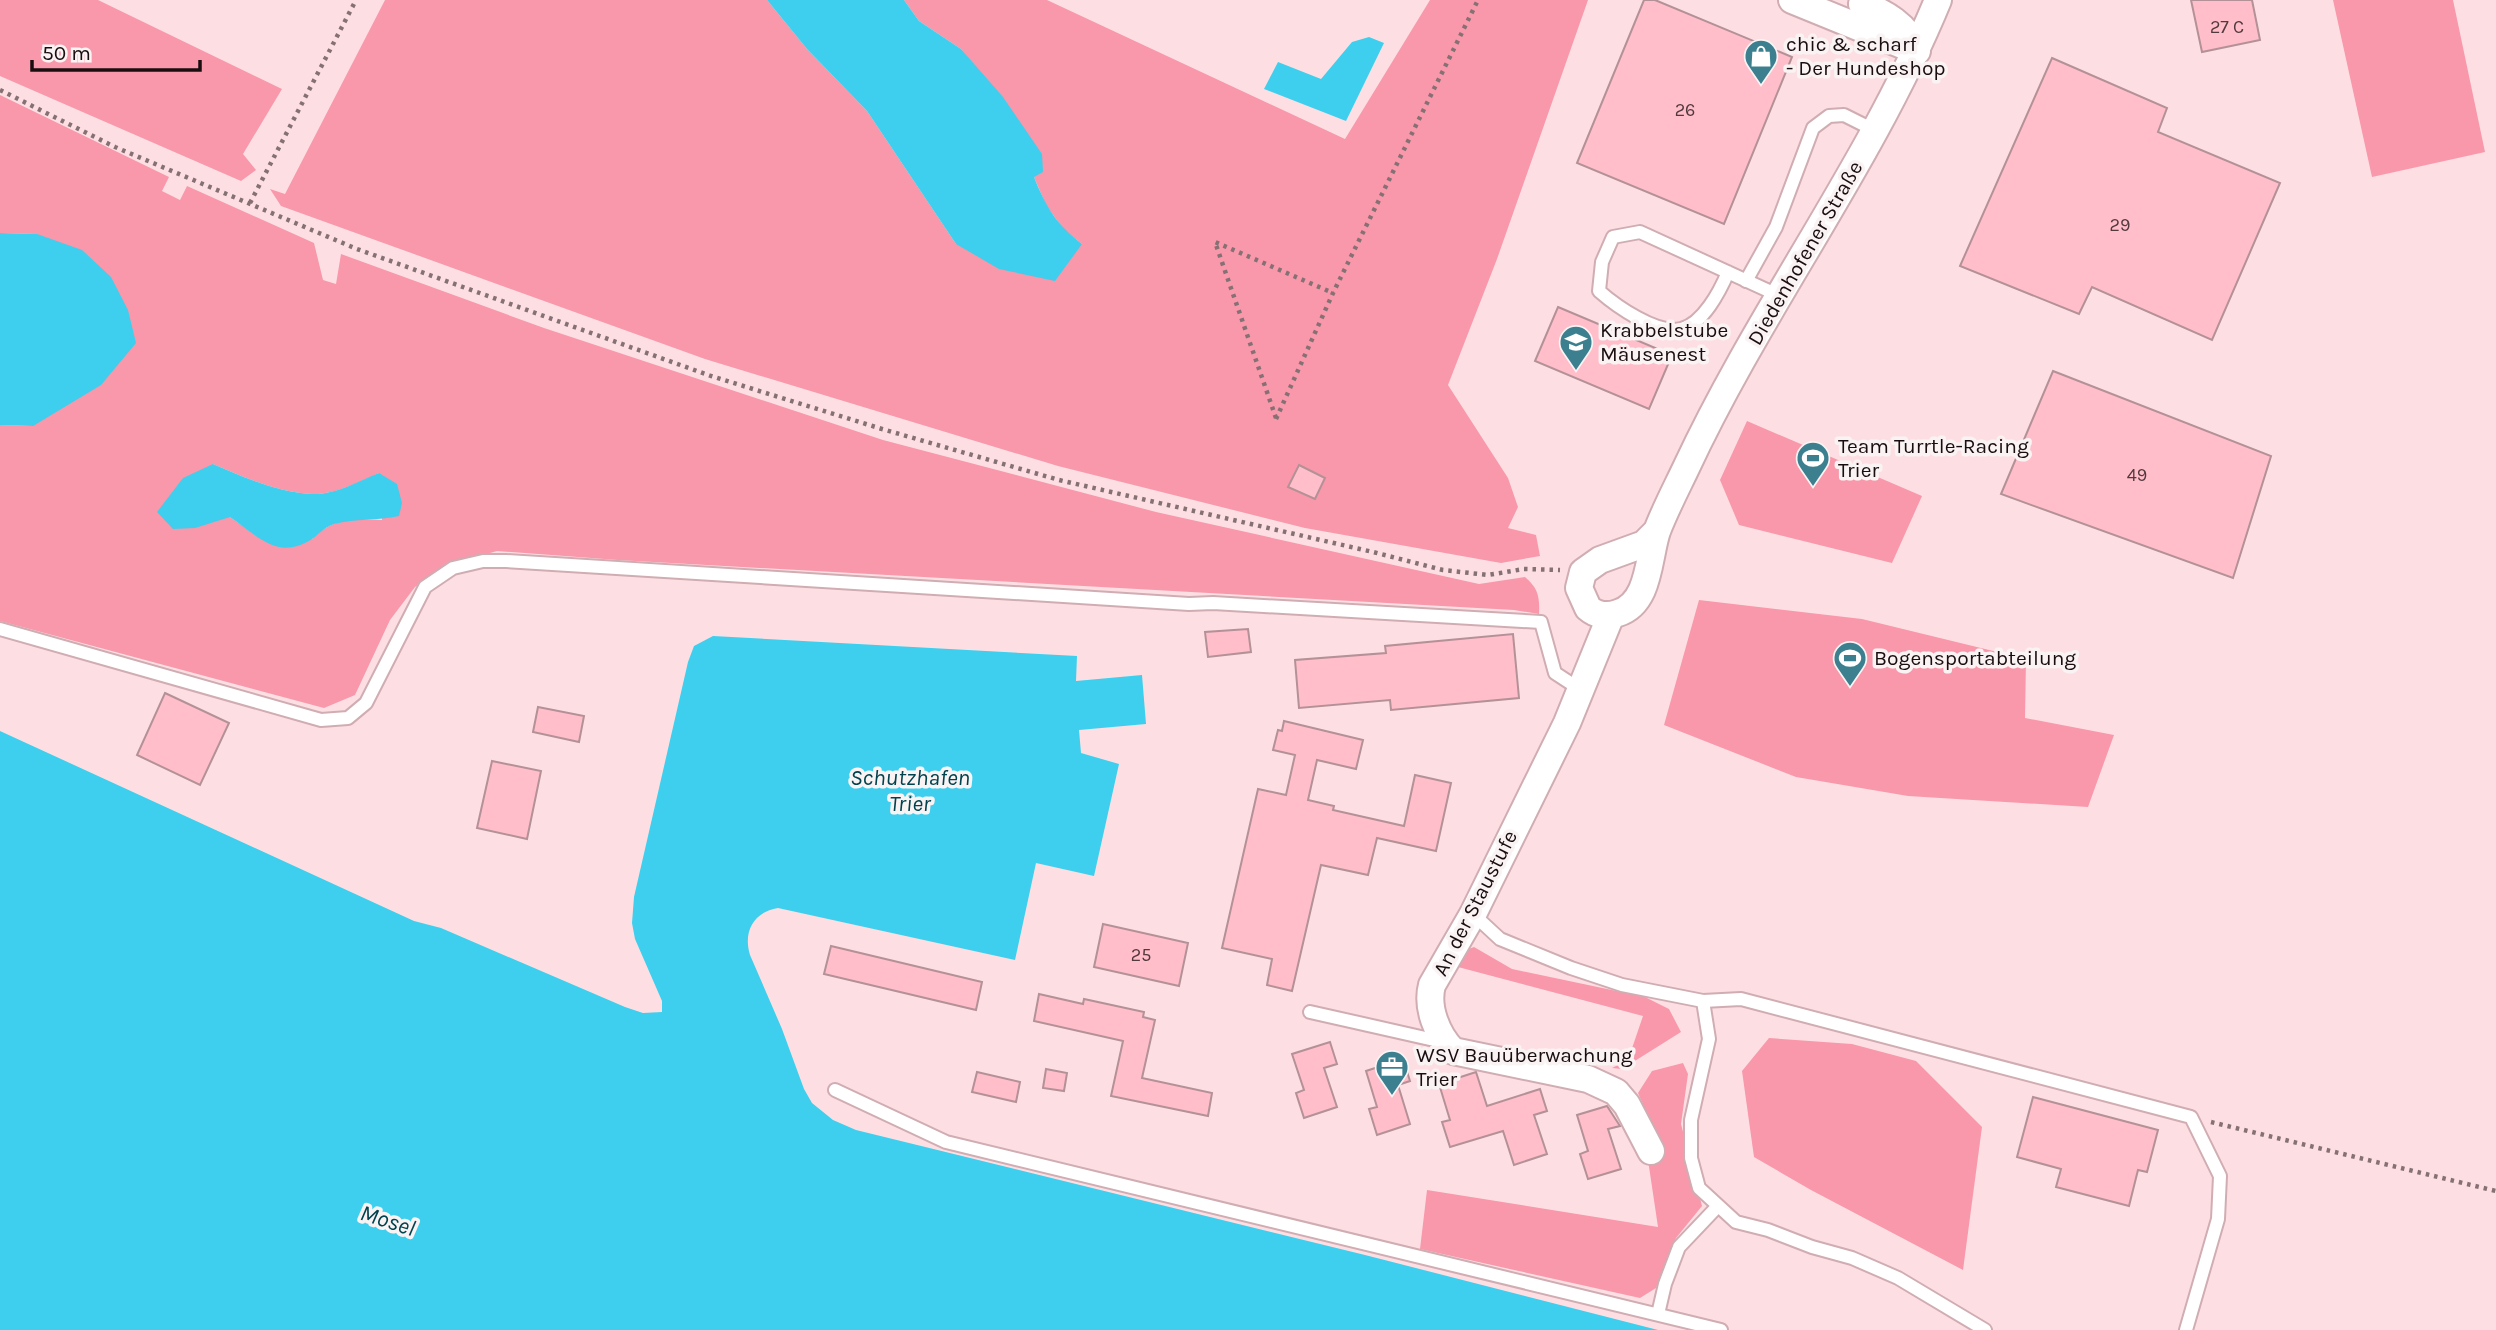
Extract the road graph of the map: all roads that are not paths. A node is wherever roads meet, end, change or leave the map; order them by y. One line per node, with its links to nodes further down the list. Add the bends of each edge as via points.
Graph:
1 (1938, 0): 4 (street, Diedenhofener Straße)
2 (1871, 2): 3 (street); 4 (street, via 1898,24)
3 (1804, 5): 4 (street)
4 (1917, 51): 5 (street, Diedenhofener Straße)
5 (1876, 131): 7 (lane, via 1844,115 1829,116 1813,128 1776,227); 8 (street, Diedenhofener Straße)
6 (1728, 272): 6 (lane, via 1640,232 1614,237 1602,262 1600,290 1615,306 1653,326 1681,330 1718,296); 7 (lane)
7 (1746, 281): 8 (lane)
8 (1781, 296): 9 (street, Diedenhofener Straße, via 1721,399)
9 (1657, 531): 10 (street, via 1644,544); 11 (street, Diedenhofener Straße)
10 (1612, 555): 11 (street, via 1638,568); 12 (street, via 1589,566 1581,575 1579,588 1588,608)
11 (1645, 580): 12 (street, Diedenhofener Straße, via 1629,608)
12 (1611, 615): 14 (street, An der Staustufe)
13 (0, 629): 14 (lane, via 321,720 348,718 366,703 425,587 453,568 506,561 1541,622 1555,673)
14 (1581, 690): 15 (street, An der Staustufe)
15 (1473, 914): 16 (lane, via 1500,939 1571,968 1622,985); 18 (street, An der Staustufe, via 1429,996)
16 (1703, 1001): 21 (lane, via 1709,1039 1691,1120 1690,1158 1699,1188); 25 (lane, via 1741,999 2190,1117 2220,1175 2218,1219)
17 (1310, 1012): 18 (lane)
18 (1444, 1042): 20 (street, via 1453,1051 1588,1079 1616,1092 1628,1104)
19 (835, 1090): 22 (lane, via 946,1142)
20 (1651, 1151)
21 (1717, 1207): 22 (lane, via 1679,1247); 24 (lane, via 1736,1222 1852,1258 1898,1278)
22 (1658, 1314): 23 (lane)
23 (1721, 1330)
24 (1984, 1330)
25 (2186, 1330)

